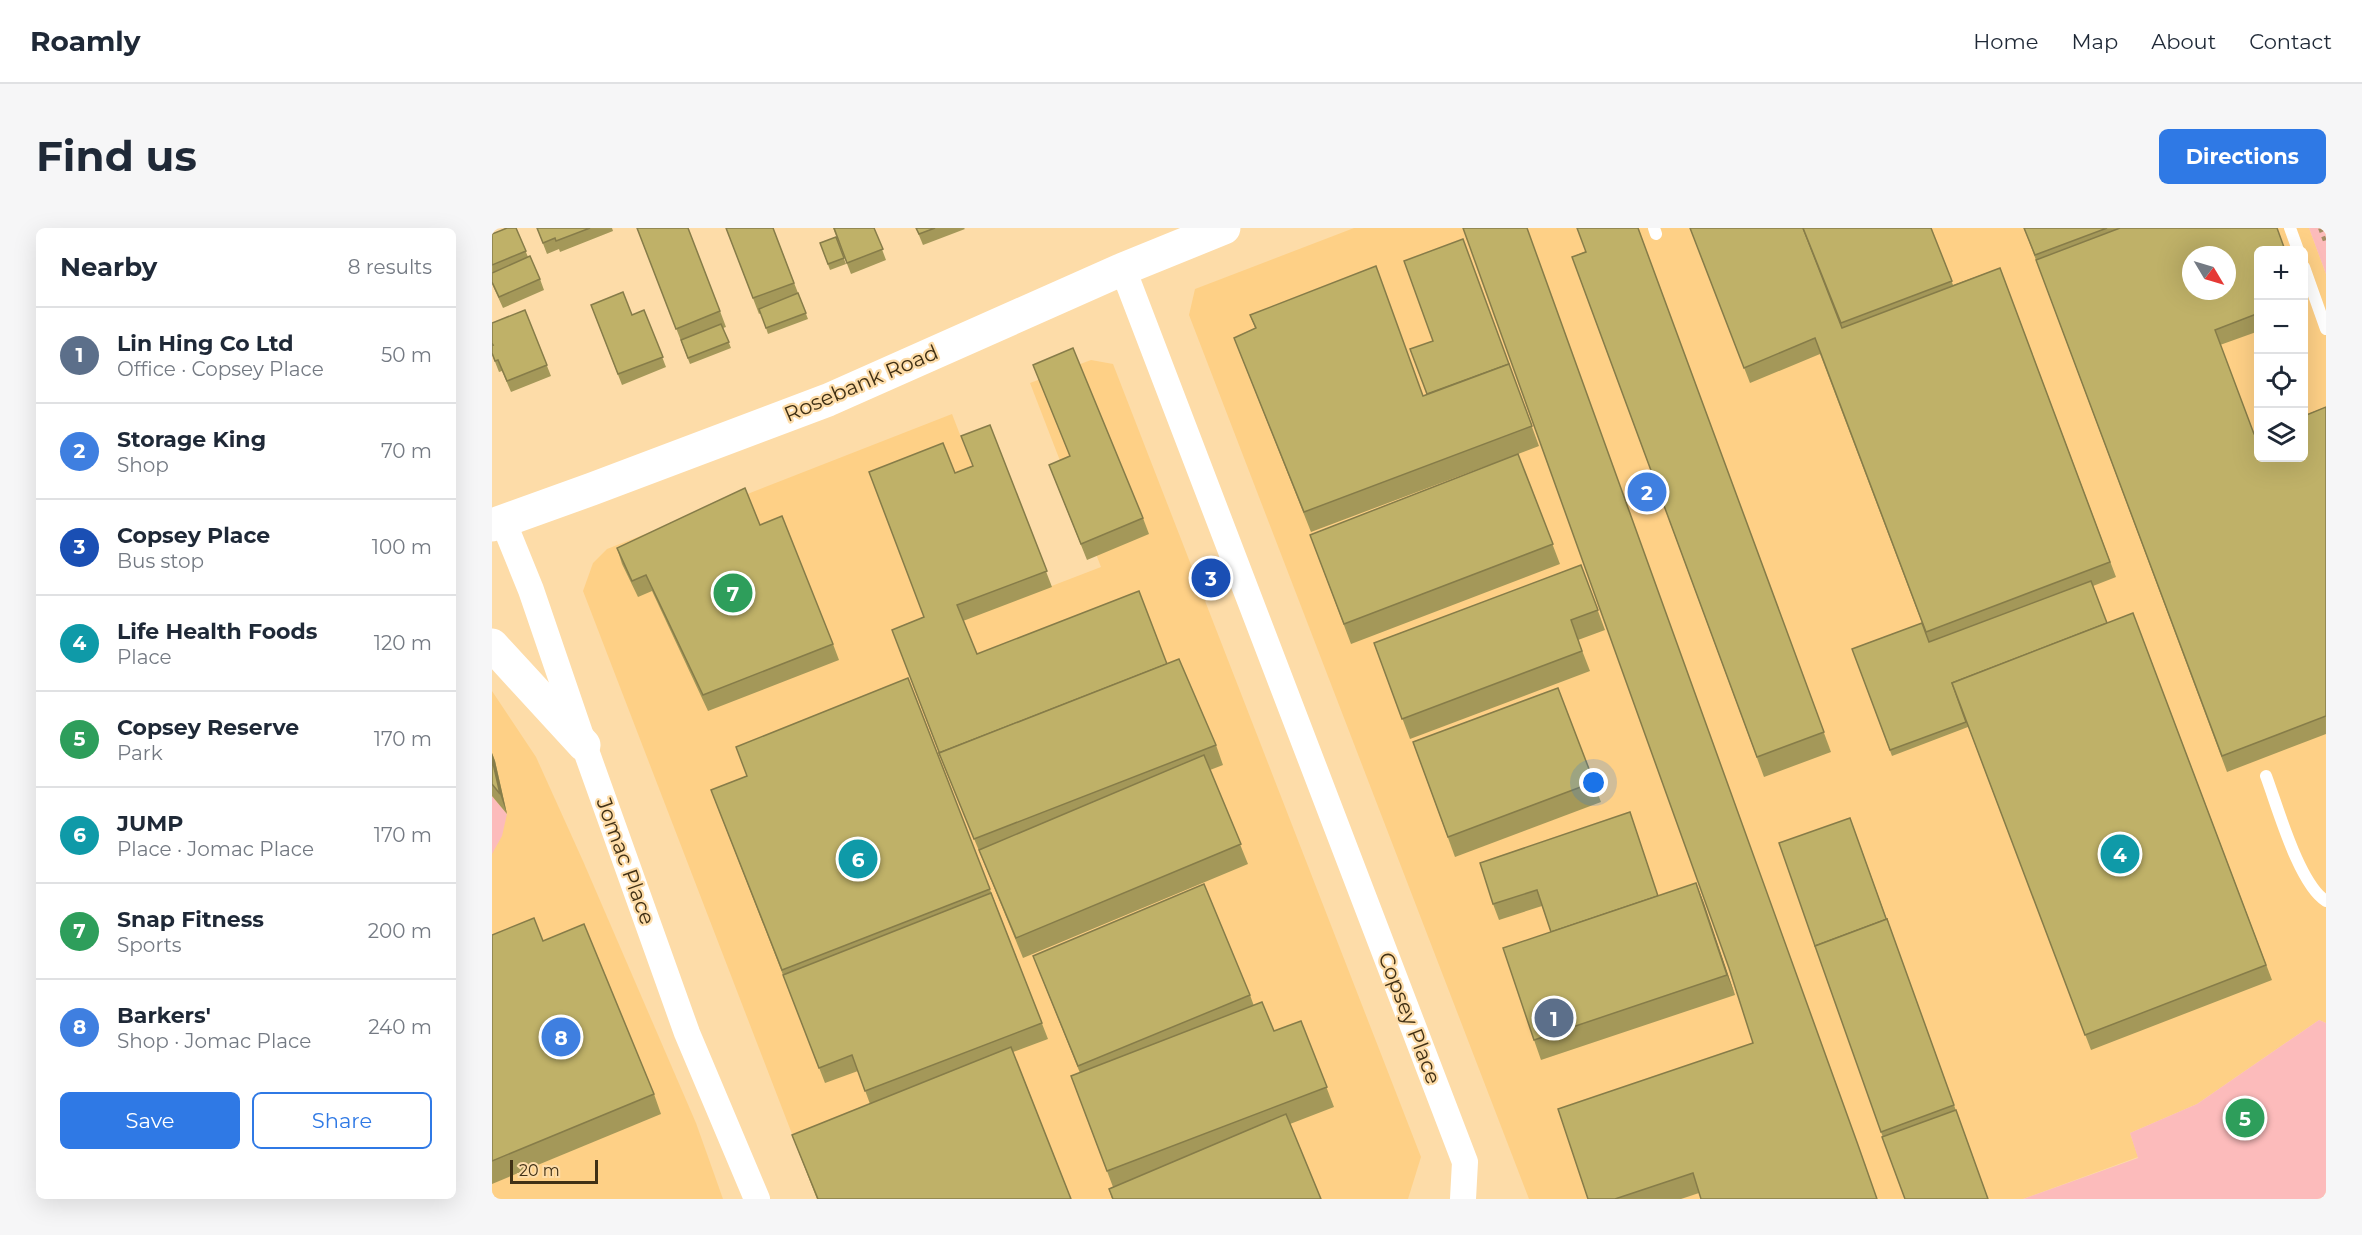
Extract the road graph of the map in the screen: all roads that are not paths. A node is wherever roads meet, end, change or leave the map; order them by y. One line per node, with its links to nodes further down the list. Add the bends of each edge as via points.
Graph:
1 (1224, 228): 4 (main road, Rosebank Road)
2 (2290, 228): 3 (lane)
3 (2297, 246)
4 (1123, 268): 7 (main road, Rosebank Road, via 828,400); 13 (street, Copsey Place, via 1465,1162)
5 (2308, 278): 6 (lane)
6 (2326, 329)
7 (498, 523): 9 (street, Jomac Place, via 531,590)
8 (492, 645): 9 (main road)
9 (584, 745): 12 (street, Jomac Place, via 687,1033)
10 (2266, 776): 11 (lane, via 2304,875 2318,897)
11 (2326, 902)
12 (757, 1199)
13 (1463, 1199)

